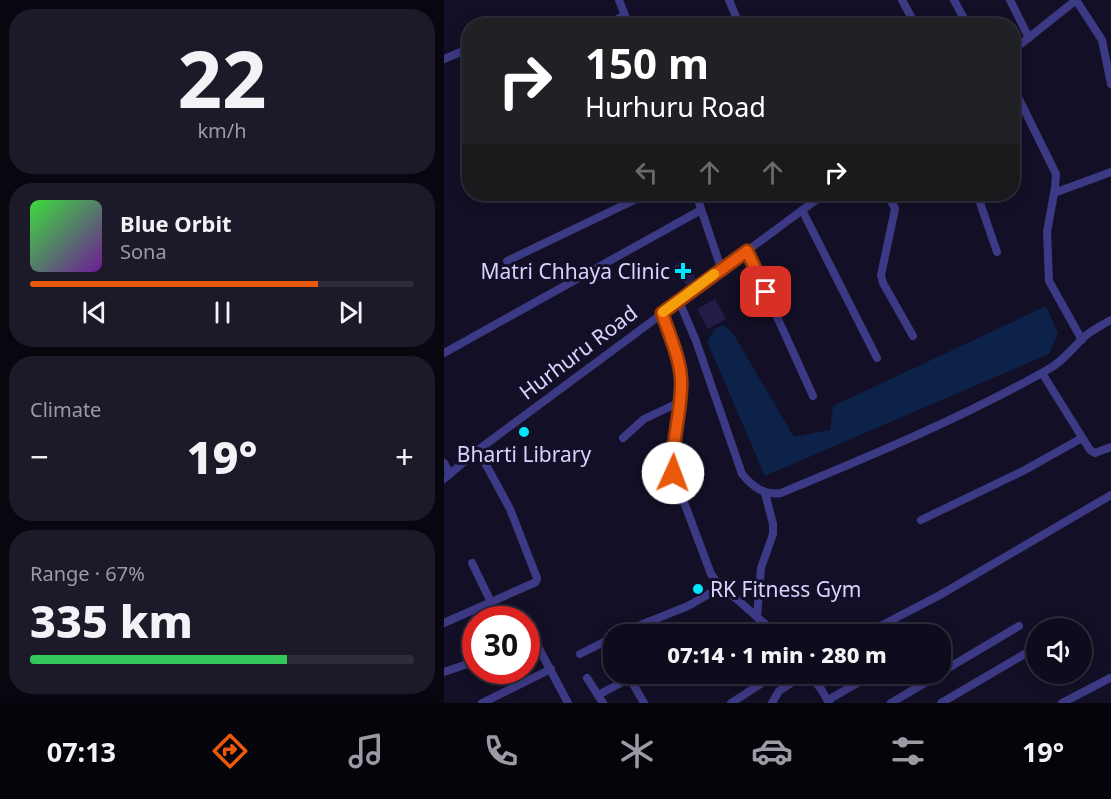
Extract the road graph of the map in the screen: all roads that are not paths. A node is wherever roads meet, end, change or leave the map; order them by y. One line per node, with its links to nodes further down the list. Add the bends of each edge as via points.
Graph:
1 (619, 0): 7 (street)
2 (729, 0): 10 (street)
3 (902, 0): 11 (street)
4 (954, 0): 12 (street)
5 (1010, 0): 13 (street)
6 (1076, 0): 15 (street); 19 (street, via 1102,40)
7 (625, 15): 8 (street); 9 (street)
8 (619, 18)
9 (626, 18)
10 (737, 18)
11 (912, 18)
12 (964, 18)
13 (1019, 18)
14 (1020, 20): 15 (street)
15 (1029, 38): 16 (street)
16 (1020, 45)
17 (462, 51): 18 (street)
18 (444, 59)
19 (1111, 84)
20 (1020, 101): 22 (street, via 1056,174)
21 (1111, 172): 22 (street)
22 (1054, 193): 38 (street, via 1047,232 1049,281)
23 (631, 201): 32 (street)
24 (698, 201): 28 (street)
25 (812, 201): 29 (street, Hurhuru Road)
26 (891, 201): 37 (street, via 895,209 881,275)
27 (979, 201): 31 (street)
28 (701, 210): 33 (street); 39 (street)
29 (802, 210): 30 (street, Hurhuru Road); 40 (street)
30 (747, 251): 33 (street, Hurhuru Road); 42 (street)
31 (997, 252)
32 (507, 261)
33 (721, 268): 34 (street, Hurhuru Road)
34 (679, 301): 35 (street, Hurhuru Road); 50 (street, via 742,474)
35 (662, 313): 43 (street, via 678,363); 47 (street, Hurhuru Road)
36 (1111, 320): 38 (street)
37 (913, 336)
38 (1082, 340): 41 (street)
39 (444, 353)
40 (877, 358)
41 (1042, 373): 45 (street); 50 (street, via 872,455 781,494)
42 (813, 396)
43 (680, 402): 44 (street, via 644,419); 54 (street, via 673,473 711,574)
44 (623, 438)
45 (1082, 438): 46 (street, via 1095,453); 52 (street)
46 (1111, 447)
47 (478, 450): 49 (street, Hurhuru Road); 55 (street, via 510,509 537,579)
48 (444, 463): 49 (street)
49 (447, 477)
50 (765, 493): 56 (street, via 773,534 762,568)
51 (1111, 495): 60 (street)
52 (921, 520)
53 (472, 563): 55 (street)
54 (723, 586): 56 (street); 58 (street, via 688,606)
55 (491, 602): 57 (street)
56 (757, 617): 59 (street)
57 (444, 623)
58 (643, 624)
59 (764, 624)
60 (884, 624)
61 (1019, 626): 67 (street)
62 (603, 642): 65 (street)
63 (540, 650): 68 (street)
64 (1026, 653): 88 (street)
65 (580, 654)
66 (462, 666): 69 (street)
67 (951, 666)
68 (551, 669): 81 (street); 82 (street)
69 (444, 672)
70 (587, 678): 79 (street)
71 (1110, 678): 89 (street)
72 (619, 684): 79 (street)
73 (633, 684): 84 (street)
74 (760, 684): 85 (street)
75 (790, 684): 86 (street, via 779,691)
76 (816, 684): 80 (street)
77 (857, 684): 80 (street)
78 (922, 684): 87 (street)
79 (598, 695): 83 (street)
80 (829, 702)
81 (482, 703)
82 (568, 703)
83 (603, 703)
84 (644, 703)
85 (731, 703)
86 (772, 703)
87 (891, 703)
88 (940, 703)
89 (1062, 703)

